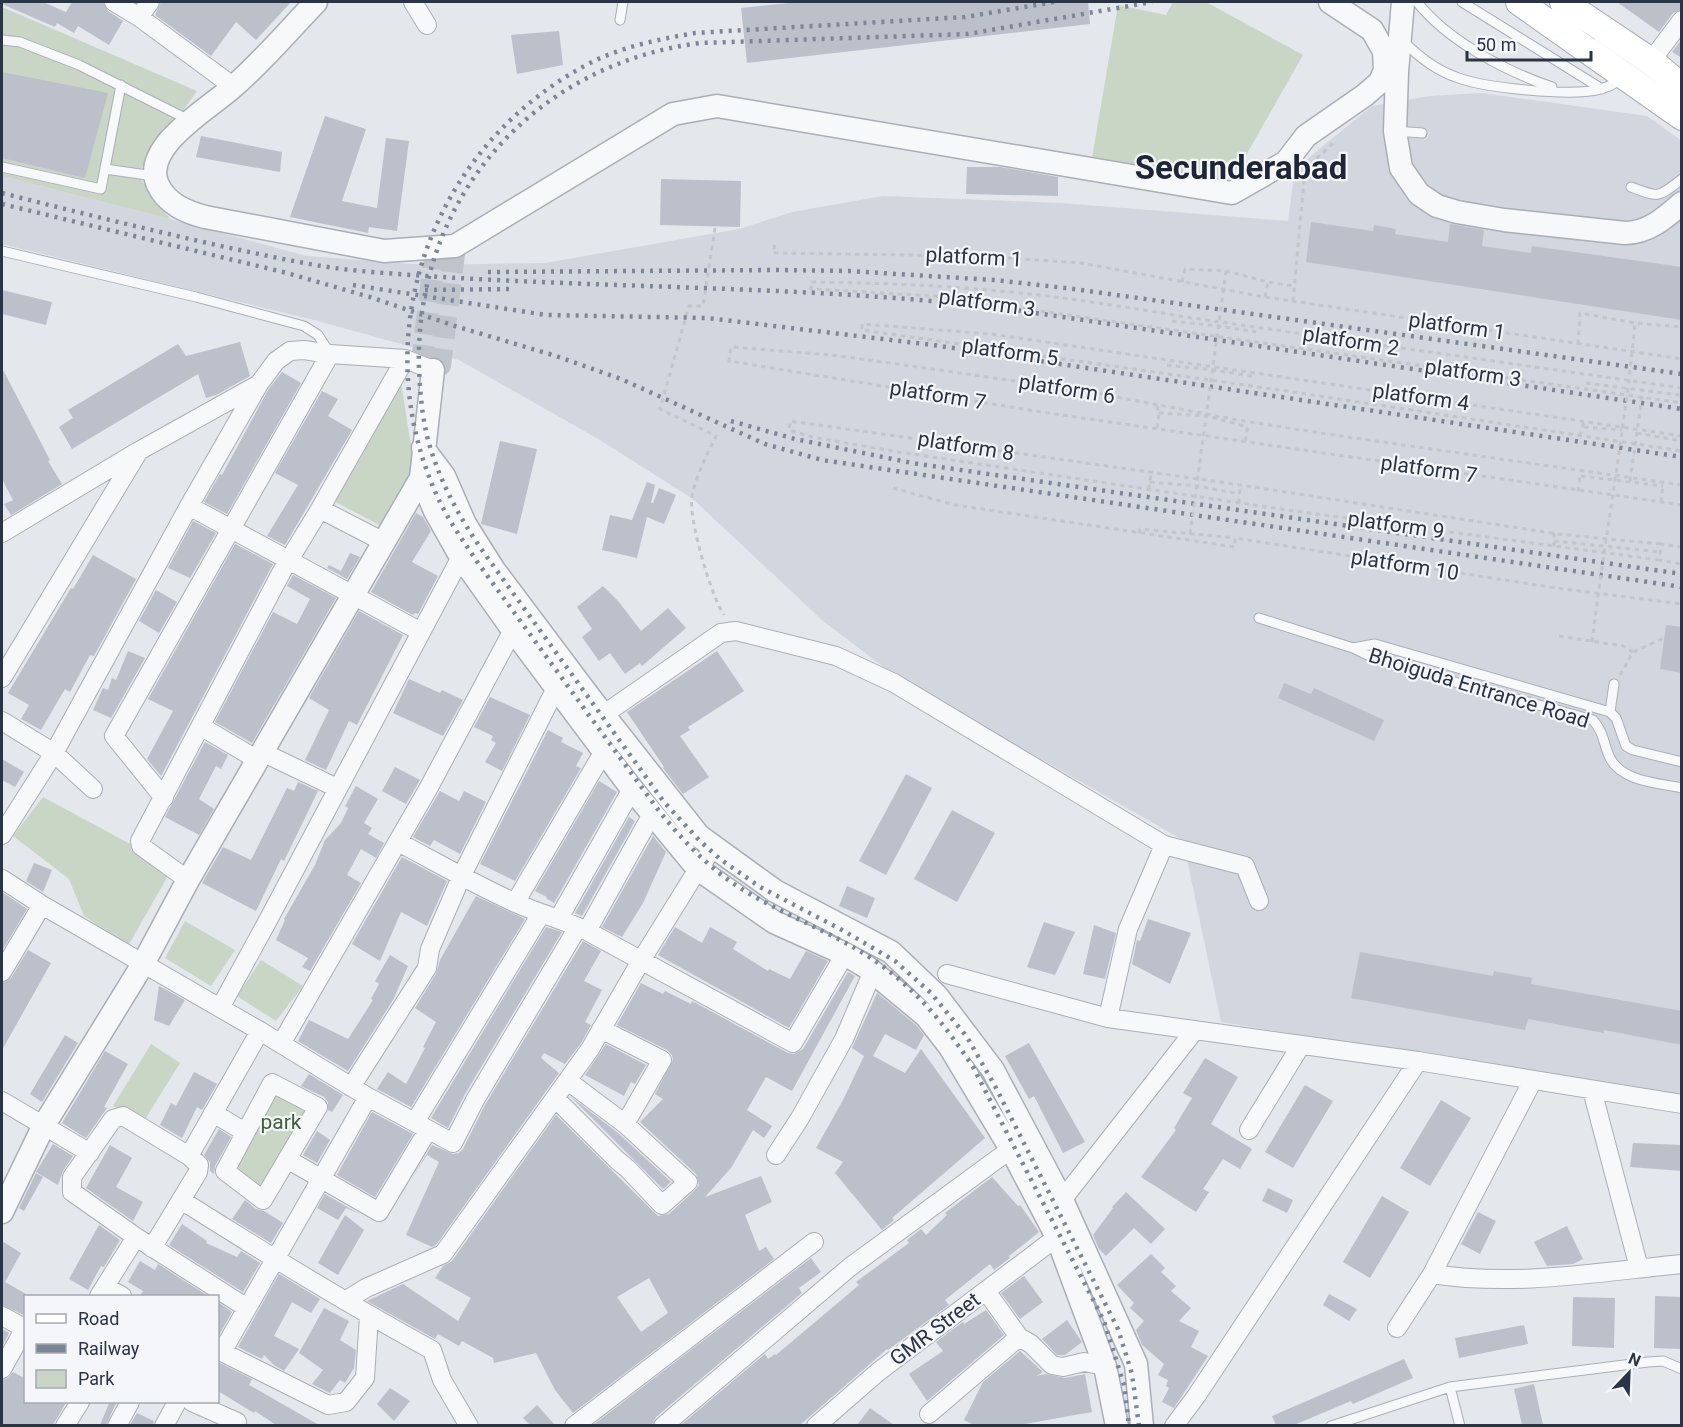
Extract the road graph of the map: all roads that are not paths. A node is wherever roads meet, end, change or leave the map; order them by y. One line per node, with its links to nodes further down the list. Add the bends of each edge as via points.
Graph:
1 (114, 2): 12 (street)
2 (150, 2): 12 (street)
3 (316, 2): 21 (street)
4 (413, 2): 15 (street)
5 (623, 2): 13 (lane)
6 (1403, 2): 17 (street)
7 (1417, 2): 24 (lane, via 1438,22 1504,69)
8 (1462, 2): 22 (lane)
9 (1519, 2): 19 (main road)
10 (1563, 2): 19 (main road)
11 (1347, 5): 31 (street, via 1372,30 1384,51 1385,70 1380,82 1306,136 1286,162 1232,193 717,106 673,114 455,246 384,251 205,217 186,212 163,194)
12 (139, 17): 21 (street)
13 (620, 20)
14 (1682, 20): 19 (street)
15 (427, 25)
16 (1588, 36): 19 (lane)
17 (1400, 38): 24 (lane, via 1427,63 1456,78); 27 (street)
18 (2, 40): 20 (lane, via 20,42)
19 (1638, 68): 22 (lane); 23 (main road); 25 (main road)
20 (121, 85): 26 (lane); 30 (lane)
21 (234, 87): 26 (street)
22 (1602, 89): 24 (lane)
23 (1677, 90)
24 (1569, 93)
25 (1682, 117)
26 (191, 121): 31 (street, via 167,143 156,162)
27 (1395, 131): 28 (lane); 34 (street, via 1401,168 1409,181 1419,194 1437,206 1457,212 1638,233)
28 (1422, 133)
29 (2, 167): 30 (lane, via 101,189)
30 (105, 169): 31 (lane)
31 (154, 176)
32 (1682, 179): 33 (lane, via 1656,196)
33 (1631, 187)
34 (1682, 202)
35 (2, 251): 36 (lane, via 304,326 318,335)
36 (330, 354): 37 (street); 39 (street, via 290,351 276,361); 46 (street)
37 (405, 359): 38 (street); 44 (street)
38 (433, 370): 40 (street)
39 (259, 384): 41 (street); 43 (street)
40 (423, 448): 42 (street); 48 (street, via 444,476 465,524)
41 (138, 452): 45 (street); 55 (street)
42 (421, 478): 47 (street); 48 (street, via 435,511)
43 (189, 507): 46 (street); 63 (street)
44 (320, 509): 47 (street); 49 (street)
45 (3, 528)
46 (231, 529): 49 (street); 70 (street, via 114,735)
47 (384, 542): 50 (street)
48 (468, 549): 52 (street); 53 (street); 56 (street, via 494,570)
49 (289, 561): 50 (street); 61 (street)
50 (353, 596): 53 (street); 64 (street)
51 (1259, 618): 54 (lane)
52 (513, 630): 56 (street); 73 (street)
53 (421, 632): 66 (street)
54 (1353, 648): 58 (lane, via 1375,644); 67 (lane, Bhoiguda Entrance Road, via 1382,662 1593,720 1618,768 1633,777)
55 (2, 678)
56 (563, 679): 60 (street); 77 (street)
57 (1614, 684): 58 (lane)
58 (1610, 712): 65 (lane, via 1626,746)
59 (2, 721): 63 (street)
60 (595, 722): 62 (street); 74 (street, via 721,633 736,631 836,656 894,683); 75 (street, via 699,836)
61 (202, 727): 64 (street); 70 (street)
62 (604, 751): 69 (street); 81 (street)
63 (54, 753): 68 (street); 72 (street)
64 (260, 756): 66 (street); 79 (street)
65 (1682, 762)
66 (337, 788): 92 (street)
67 (1682, 788)
68 (93, 789)
69 (632, 789): 71 (street); 83 (street)
70 (164, 798): 79 (street, via 140,841 141,846)
71 (652, 814): 76 (street); 84 (street)
72 (2, 835)
73 (398, 842): 77 (street); 98 (street)
74 (1164, 845): 80 (street, via 1245,866); 94 (street, via 1128,929)
75 (714, 847): 76 (street); 85 (street, via 775,891)
76 (698, 869): 86 (street, via 774,922); 87 (street)
77 (462, 875): 81 (street); 103 (street, via 430,949 427,968)
78 (2, 879): 82 (street)
79 (188, 880): 88 (street)
80 (1258, 901)
81 (515, 903): 83 (street)
82 (42, 904): 88 (street); 90 (street)
83 (550, 916): 84 (street); 112 (street)
84 (583, 929): 87 (street); 112 (street, via 475,1100 453,1143)
85 (880, 946): 89 (street); 93 (street, via 891,952)
86 (845, 954): 87 (street, via 794,1043); 89 (street)
87 (642, 959): 95 (street)
88 (143, 964): 92 (street); 111 (street)
89 (871, 969): 93 (street); 117 (street, via 844,1039)
90 (2, 972)
91 (947, 974): 94 (street)
92 (220, 1008): 97 (street)
93 (932, 1008): 115 (street, via 950,1047); 122 (street, via 993,1070)
94 (1108, 1018): 96 (street)
95 (601, 1029): 102 (street); 110 (street, via 662,1060)
96 (1195, 1030): 99 (street); 122 (street)
97 (260, 1031): 98 (street); 109 (street)
98 (281, 1044): 103 (street)
99 (1301, 1045): 100 (street); 113 (street)
100 (1418, 1061): 101 (street); 163 (street)
101 (1533, 1080): 104 (street); 131 (street)
102 (568, 1081): 106 (street); 110 (street)
103 (351, 1087): 105 (street)
104 (1592, 1090): 108 (street); 130 (street)
105 (368, 1097): 112 (street); 120 (street)
106 (555, 1098): 110 (street, via 662,1204 688,1182); 135 (street, via 443,1254)
107 (2, 1101): 111 (street)
108 (1682, 1104)
109 (213, 1113): 114 (street); 118 (street)
110 (625, 1124)
111 (44, 1125): 116 (street); 123 (street)
112 (422, 1126): 120 (street, via 379,1212)
113 (1249, 1130)
114 (245, 1132): 119 (street, via 225,1171 264,1200); 119 (street, via 272,1083 318,1107)
115 (1011, 1149): 125 (street); 159 (street, via 850,1267)
116 (90, 1153): 118 (street, via 113,1119 123,1116); 124 (street, via 72,1177 72,1192)
117 (776, 1155)
118 (189, 1156): 121 (street, via 199,1165 198,1173)
119 (287, 1160): 120 (street)
120 (320, 1178): 128 (street)
121 (181, 1200): 127 (street); 128 (street)
122 (1062, 1200): 162 (street, via 1136,1364)
123 (2, 1212)
124 (136, 1237): 127 (street); 133 (street)
125 (1056, 1237): 132 (street, GMR Street); 144 (street)
126 (814, 1242): 158 (street)
127 (152, 1248): 136 (street)
128 (275, 1260): 135 (street); 136 (street)
129 (1682, 1264): 130 (street)
130 (1638, 1268): 131 (street, via 1559,1278 1463,1279)
131 (1432, 1274): 140 (street)
132 (986, 1291): 142 (street); 160 (street, GMR Street, via 878,1372)
133 (102, 1292): 134 (street)
134 (117, 1295)
135 (345, 1300): 138 (street)
136 (247, 1308): 143 (street)
137 (2, 1316): 139 (street)
138 (369, 1316): 143 (street, via 365,1378 346,1402 328,1405); 157 (street, via 432,1350 442,1380)
139 (24, 1327)
140 (1397, 1328)
141 (24, 1330): 145 (street)
142 (1019, 1336): 144 (street, via 1052,1365 1063,1367 1084,1362); 152 (street)
143 (220, 1351)
144 (1105, 1366): 161 (street)
145 (2, 1369)
146 (1682, 1369): 147 (lane, via 1664,1361 1648,1362)
147 (1450, 1387): 164 (lane); 165 (lane)
148 (79, 1403): 154 (street)
149 (129, 1403): 155 (street)
150 (176, 1403): 156 (street)
151 (196, 1403): 153 (street)
152 (929, 1414)
153 (237, 1422)
154 (65, 1425)
155 (117, 1425)
156 (164, 1425)
157 (468, 1425)
158 (574, 1425)
159 (663, 1425)
160 (816, 1425)
161 (1117, 1425)
162 (1142, 1425)
163 (1174, 1425)
164 (1331, 1425)
165 (1460, 1425)

